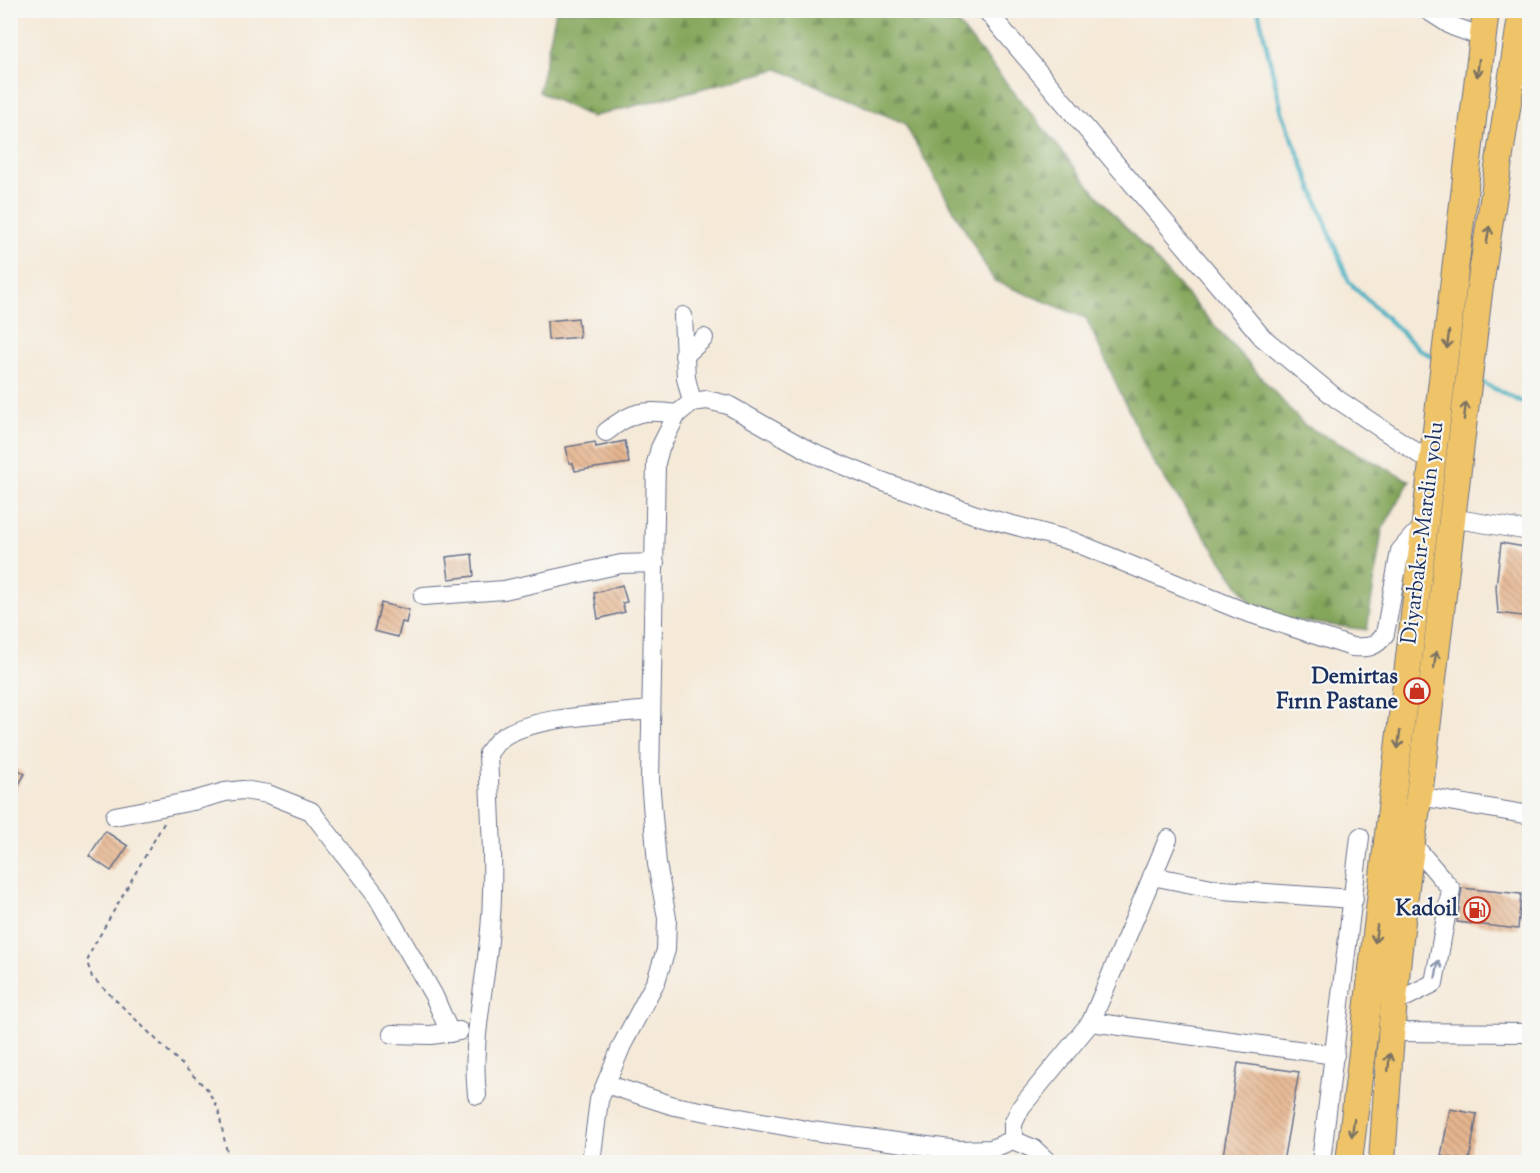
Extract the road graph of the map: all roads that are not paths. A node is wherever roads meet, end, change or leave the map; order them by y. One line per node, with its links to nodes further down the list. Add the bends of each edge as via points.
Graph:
1 (986, 10): 13 (street, via 1262,337 1337,399)
2 (1427, 10): 5 (street, via 1452,26)
3 (1486, 10): 5 (highway, Diyarbakır-Mardin yolu)
4 (1522, 10): 6 (highway)
5 (1482, 37): 13 (highway, Diyarbakır-Mardin yolu, one-way to 13)
6 (1521, 75): 14 (highway, one-way to 6, via 1479,293)
7 (683, 316): 9 (street)
8 (704, 338): 9 (street)
9 (684, 356): 10 (street)
10 (692, 402): 11 (street); 15 (street, via 708,400 728,405 813,453 881,481 976,515 1072,541 1240,610 1352,647 1370,648 1380,642 1400,551)
11 (677, 414): 12 (street, via 650,410 630,415); 17 (street, via 656,463)
12 (606, 432)
13 (1432, 458): 15 (highway, Diyarbakır-Mardin yolu)
14 (1451, 518): 16 (street); 20 (highway, one-way to 14)
15 (1423, 530): 43 (highway, Diyarbakır-Mardin yolu, one-way to 43)
16 (1530, 531)
17 (655, 563): 18 (street, via 621,564 504,590); 19 (street)
18 (423, 596)
19 (651, 710): 30 (street, via 522,728 500,739 488,753 494,875); 36 (street, via 650,780 657,864 667,918 666,950 656,981)
20 (1419, 796): 21 (street); 25 (highway)
21 (1530, 815)
22 (115, 816): 32 (street, via 243,790 268,794 311,811 378,898 413,957)
23 (1360, 837): 27 (street)
24 (1168, 839): 26 (street)
25 (1411, 842): 28 (highway); 28 (street, one-way to 25, via 1434,983 1451,889)
26 (1152, 876): 27 (street, via 1222,890); 29 (street)
27 (1354, 899): 35 (street)
28 (1394, 1003): 31 (highway)
29 (1091, 1022): 35 (street); 38 (street, via 1021,1107 1013,1124)
30 (476, 1027): 32 (street); 37 (street)
31 (1392, 1032): 34 (street); 44 (highway, one-way to 31)
32 (450, 1033): 33 (street)
33 (392, 1034)
34 (1530, 1034)
35 (1335, 1055): 42 (street)
36 (606, 1084): 39 (street, via 674,1106); 40 (street, via 599,1100)
37 (477, 1095)
38 (1013, 1140): 39 (street); 41 (street, via 1034,1149)
39 (988, 1156)
40 (591, 1162)
41 (1048, 1162)
42 (1322, 1162)
43 (1349, 1162)
44 (1382, 1162)

